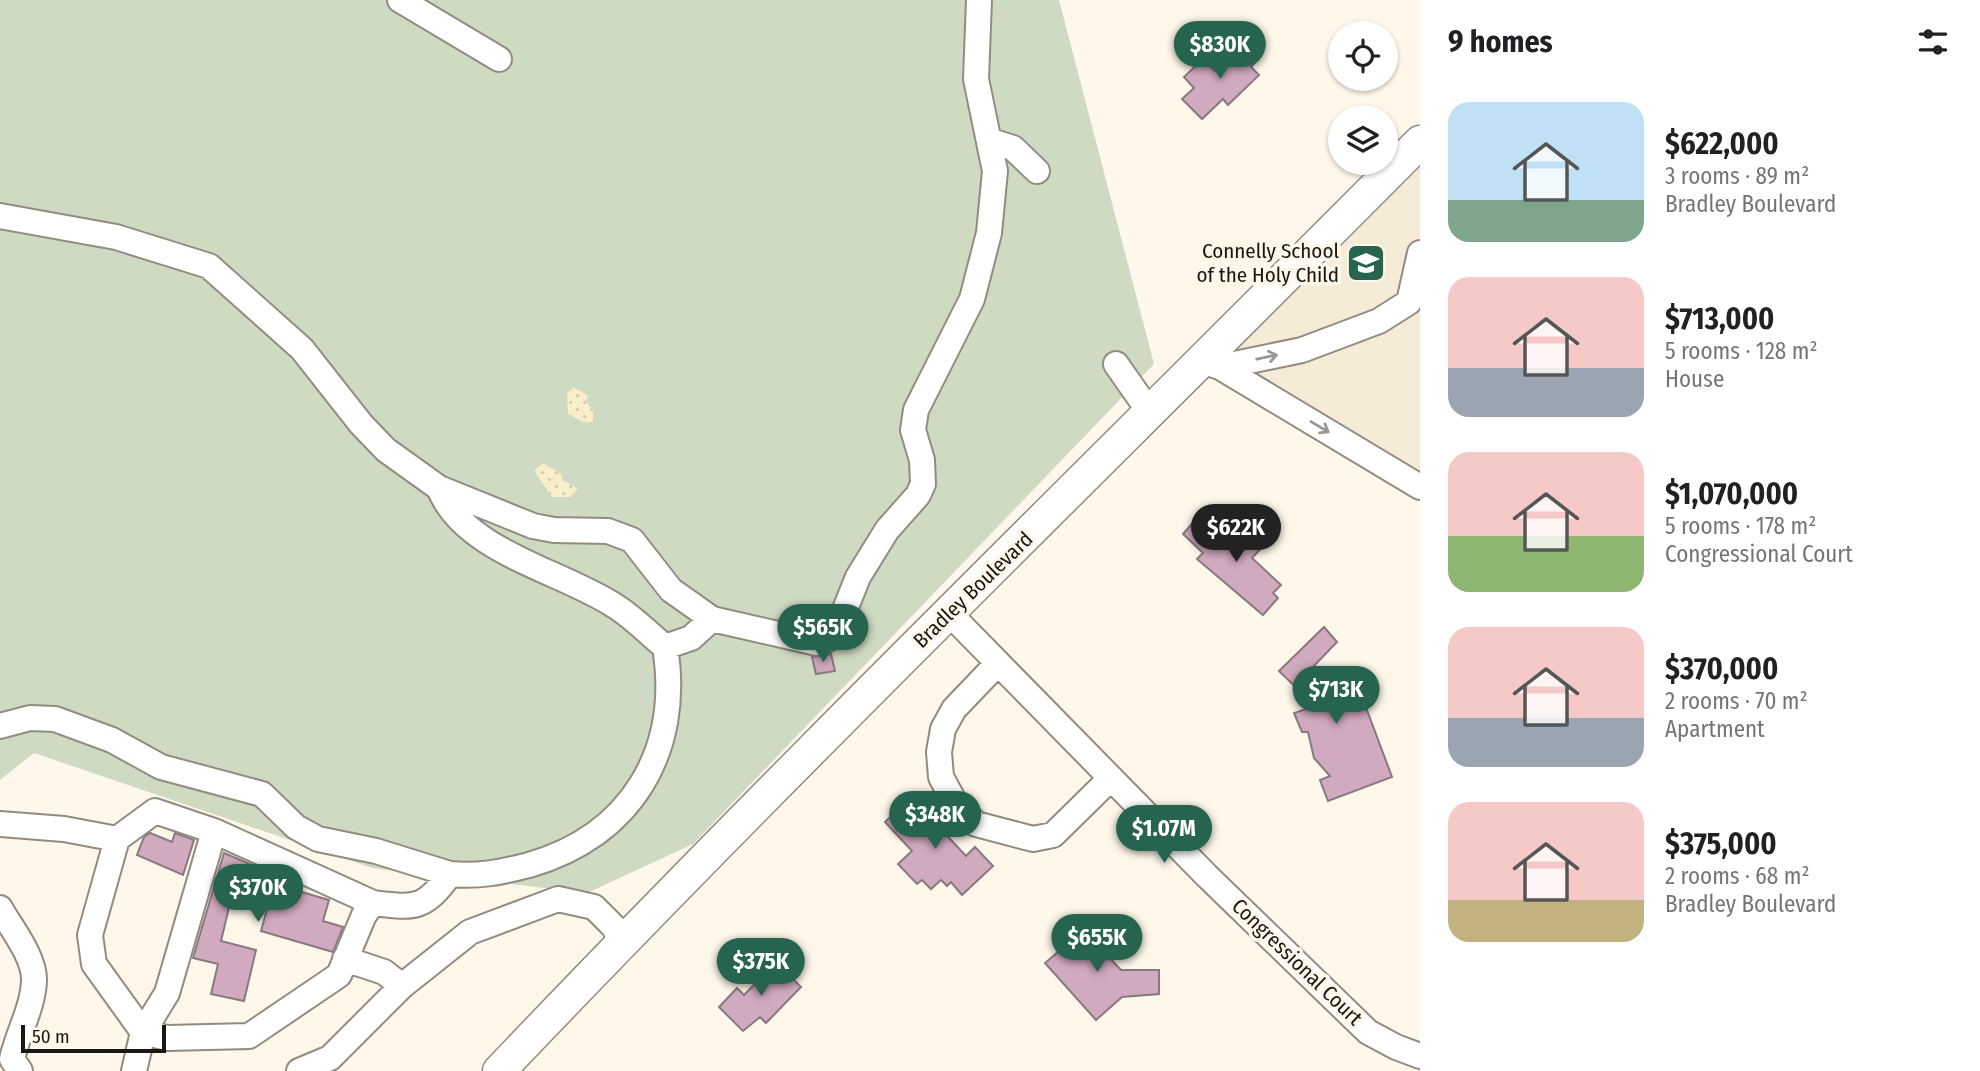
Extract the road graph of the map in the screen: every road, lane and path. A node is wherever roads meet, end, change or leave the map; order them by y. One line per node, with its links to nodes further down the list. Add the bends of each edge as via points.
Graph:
1 (400, 0): 3 (street)
2 (979, 0): 4 (street, via 976,79)
3 (499, 59)
4 (991, 141): 6 (street, via 1013,148); 16 (street, via 995,172 989,233 972,299 916,410 913,430 923,484 918,495 887,530 828,639 817,643)
5 (1415, 157): 11 (main road, Bradley Boulevard)
6 (1037, 171)
7 (0, 216): 14 (street, via 116,237 209,266 302,349 386,450)
8 (1420, 253): 9 (street)
9 (1414, 304): 11 (street, one-way to 9, via 1302,350)
10 (1116, 364): 12 (street)
11 (1210, 364): 12 (main road, Bradley Boulevard); 13 (street, one-way to 13)
12 (1151, 414): 15 (main road, Bradley Boulevard)
13 (1420, 487)
14 (439, 488): 16 (street, via 533,526 608,531 632,540 671,590); 17 (street, via 466,526 496,546 615,605)
15 (949, 613): 18 (street, Congressional Court); 27 (main road, Bradley Boulevard)
16 (712, 619): 17 (street, via 691,638)
17 (665, 647): 24 (street, via 671,682 667,718 646,781 621,813 589,840 551,859 473,877)
18 (998, 663): 20 (street, Congressional Court); 20 (street, via 954,709 943,729 941,777 954,803 976,824 1033,839 1053,835)
19 (0, 726): 24 (street, via 30,718 55,719 112,740 161,767 262,794 296,827 318,839)
20 (1111, 778): 31 (street, Congressional Court, via 1368,1032)
21 (0, 824): 23 (street)
22 (214, 831): 23 (street, via 155,811); 25 (street); 30 (street, via 167,993)
23 (117, 839): 30 (street, via 90,935 94,964)
24 (450, 874): 25 (street, via 425,904)
25 (373, 903): 28 (street, via 363,915)
26 (0, 908): 32 (street, via 30,961 34,979 12,1059)
27 (621, 943): 29 (street, via 614,927 594,907 558,899 470,932); 35 (main road, Bradley Boulevard)
28 (345, 959): 29 (street, via 384,972); 30 (street, via 339,975 248,1036 167,1038)
29 (402, 986): 34 (street, via 330,1058)
30 (143, 1031): 33 (street)
31 (1420, 1056)
32 (20, 1071)
33 (134, 1071)
34 (299, 1071)
35 (499, 1071)

